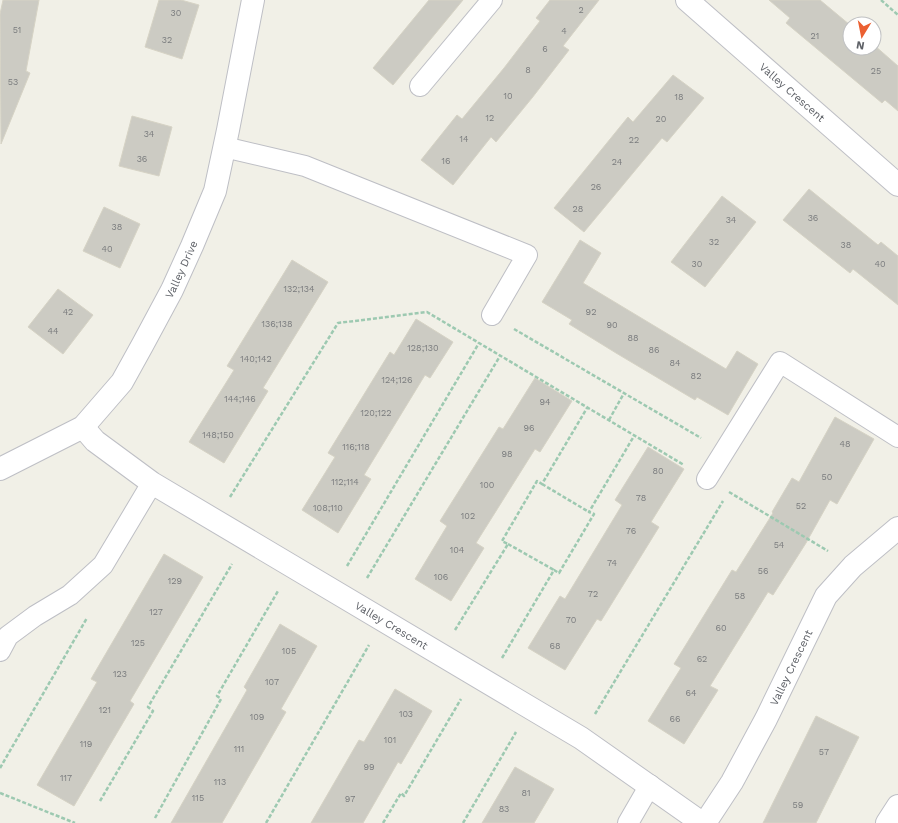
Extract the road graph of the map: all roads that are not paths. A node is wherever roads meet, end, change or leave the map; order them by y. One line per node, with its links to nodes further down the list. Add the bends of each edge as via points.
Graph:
1 (253, 0): 5 (street, Valley Drive)
2 (492, 0): 4 (lane)
3 (687, 0): 6 (street, Valley Crescent)
4 (420, 86)
5 (224, 147): 7 (lane, via 305,166 527,255); 8 (street, Valley Drive, via 214,191 172,290 122,382)
6 (898, 185)
7 (492, 316)
8 (82, 427): 10 (street, Valley Drive); 12 (street, Valley Crescent, via 95,441)
9 (898, 437): 11 (lane, via 780,362)
10 (0, 469)
11 (707, 479)
12 (152, 484): 14 (lane, via 103,565 70,595 8,636); 15 (street, Valley Crescent, via 530,707)
13 (898, 528): 18 (street, Valley Crescent, via 853,566 826,596 732,782)
14 (0, 650)
15 (650, 785): 17 (lane); 18 (street, Valley Crescent)
16 (898, 806): 19 (street)
17 (628, 823)
18 (703, 823)
19 (887, 823)

